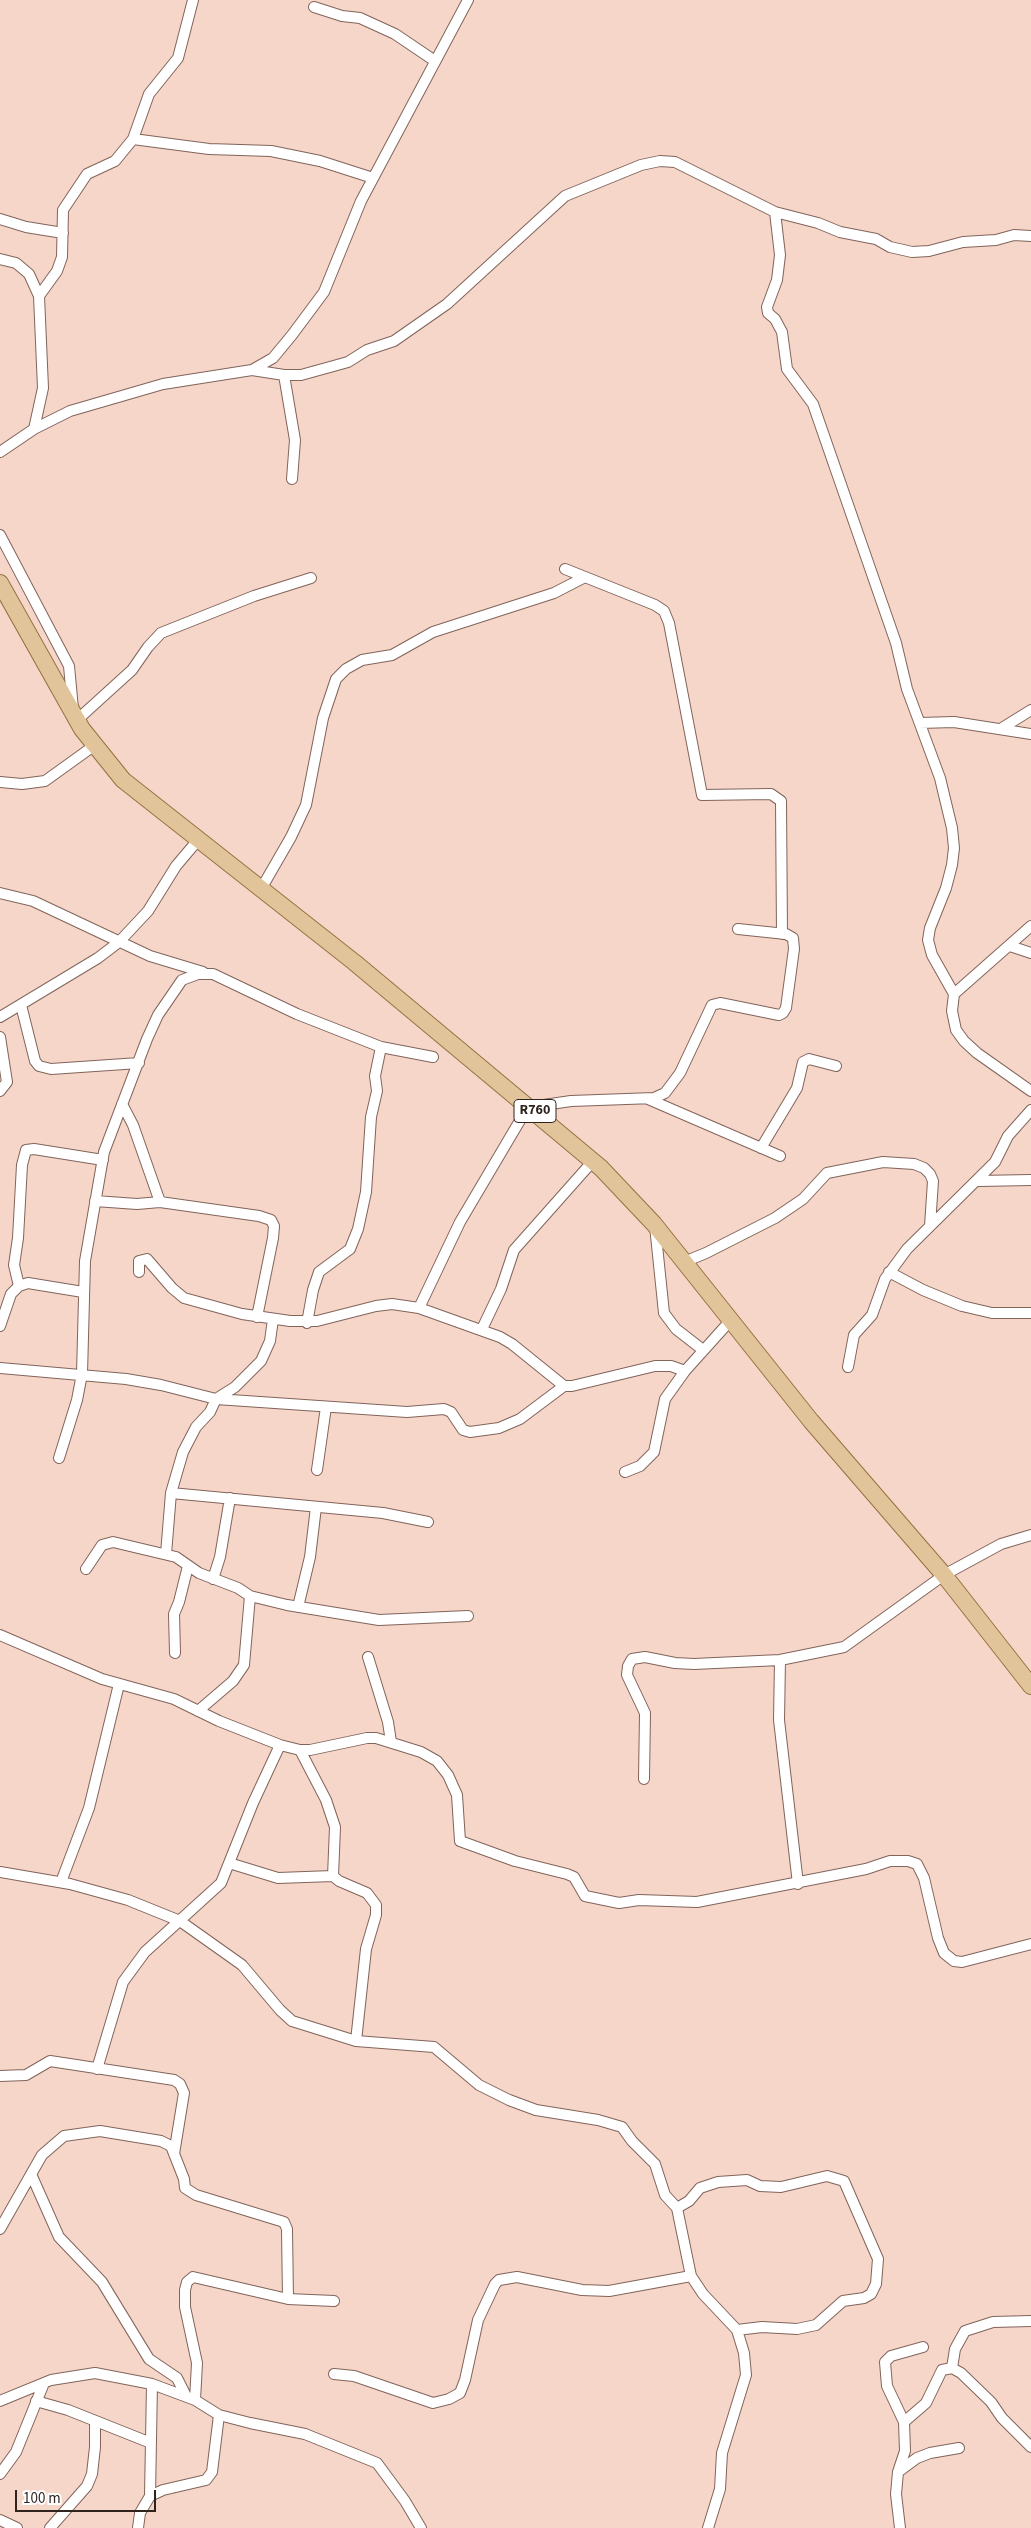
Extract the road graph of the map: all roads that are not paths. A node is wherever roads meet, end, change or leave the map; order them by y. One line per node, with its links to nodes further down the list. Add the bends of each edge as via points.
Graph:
1 (193, 0): 5 (street, via 178,58 149,94)
2 (468, 0): 4 (street)
3 (314, 7): 4 (street, via 360,18 395,34)
4 (435, 61): 6 (street)
5 (133, 139): 6 (street, via 201,149 270,151 326,162); 9 (street, via 115,161 86,175 63,210)
6 (373, 178): 13 (street, via 334,261 324,292 273,358)
7 (775, 212): 10 (street, via 912,252 1014,235); 14 (street, via 675,162 641,165 565,196 447,304 394,341 328,368 301,375); 25 (street, via 780,255 768,313 782,332 787,369 813,404 896,642 907,689)
8 (0, 219): 9 (street, via 26,227)
9 (63, 232): 12 (street, via 62,257 57,271)
10 (1031, 236)
11 (0, 258): 12 (street, via 29,274)
12 (39, 296): 15 (street, via 43,388)
13 (252, 370): 14 (street); 15 (street, via 163,384 70,411)
14 (284, 375): 17 (street, via 295,440)
15 (34, 428): 16 (street)
16 (0, 452)
17 (292, 478)
18 (0, 534): 24 (street, via 69,666)
19 (565, 569): 20 (street)
20 (585, 577): 31 (street, via 554,593 433,632 392,655 362,660 346,669 336,679 323,718 306,805); 35 (street, via 662,608 667,616 702,795 771,794 781,801)
21 (311, 578): 24 (street, via 254,596 161,634 132,670)
22 (0, 583): 24 (main road, R760)
23 (1031, 710): 26 (street)
24 (75, 716): 28 (main road, R760)
25 (920, 723): 26 (street, via 954,722); 40 (street, via 940,778 954,848 946,888 928,940 932,955)
26 (1002, 728): 27 (street)
27 (1031, 734)
28 (94, 745): 29 (street, via 45,781); 30 (main road, R760, via 123,780)
29 (0, 782)
30 (198, 840): 31 (main road, R760); 36 (street, via 176,866 148,911)
31 (261, 889): 52 (main road, R760)
32 (0, 892): 36 (street, via 33,901)
33 (1031, 926): 37 (street)
34 (738, 929): 35 (street)
35 (782, 934): 50 (street, via 793,938 794,949 783,1012 779,1015 720,1003 712,1005 676,1080 665,1093)
36 (119, 942): 39 (street, via 150,956); 41 (street)
37 (1010, 946): 38 (street); 40 (street)
38 (1031, 953)
39 (206, 973): 44 (street, via 297,1014); 46 (street, via 182,980 158,1016)
40 (954, 994): 48 (street, via 952,1011 956,1030 964,1041)
41 (22, 1005): 42 (street); 46 (street, via 35,1061 39,1066 51,1069)
42 (0, 1017)
43 (0, 1037): 49 (street, via 7,1082)
44 (382, 1047): 45 (street); 74 (street, via 371,1117 366,1192 358,1229 350,1249 319,1272)
45 (433, 1057)
46 (139, 1063): 51 (street)
47 (836, 1066): 54 (street, via 809,1059 803,1062 797,1088)
48 (1031, 1090)
49 (0, 1091)
50 (648, 1099): 52 (street, via 571,1101); 54 (street)
51 (122, 1104): 56 (street); 61 (street, via 133,1125)
52 (530, 1107): 57 (main road, R760); 69 (street, via 460,1222)
53 (1031, 1110): 59 (street, via 1008,1136 995,1162)
54 (761, 1148): 55 (street)
55 (780, 1156)
56 (103, 1160): 60 (street); 67 (street, via 26,1150 14,1265)
57 (593, 1161): 62 (main road, R760); 76 (street, via 514,1250 501,1289)
58 (1031, 1180): 59 (street)
59 (978, 1181): 63 (street)
60 (95, 1201): 61 (street); 68 (street, via 85,1261)
61 (160, 1202): 71 (street, via 271,1220 273,1238)
62 (654, 1224): 64 (main road, R760); 77 (street, via 664,1313 676,1328)
63 (930, 1226): 64 (street, via 933,1181 930,1174 914,1164 884,1162 827,1173 803,1199 775,1218); 66 (street, via 907,1248)
64 (684, 1262): 73 (main road, R760)
65 (139, 1272): 71 (street, via 140,1261 148,1259 184,1298)
66 (889, 1272): 70 (street, via 962,1306 992,1313); 79 (street, via 872,1315 854,1336)
67 (18, 1286): 68 (street, via 28,1283); 75 (street, via 11,1294)
68 (84, 1292): 81 (street)
69 (419, 1308): 74 (street, via 392,1304 376,1306 338,1318); 76 (street)
70 (1031, 1313)
71 (257, 1317): 72 (street)
72 (273, 1319): 74 (street); 83 (street, via 270,1341 261,1361 235,1387)
73 (730, 1321): 77 (street); 96 (main road, R760)
74 (307, 1323)
75 (0, 1326)
76 (482, 1329): 82 (street, via 512,1344)
77 (703, 1350): 80 (street)
78 (0, 1368): 81 (street)
79 (848, 1368)
80 (684, 1371): 82 (street, via 671,1366 655,1366); 87 (street, via 664,1401 654,1452 640,1466)
81 (82, 1374): 83 (street, via 161,1385); 85 (street)
82 (564, 1386): 84 (street, via 520,1419 478,1432 463,1430 451,1412 444,1409 407,1412)
83 (216, 1399): 84 (street); 88 (street, via 183,1452)
84 (326, 1407): 86 (street)
85 (59, 1458)
86 (317, 1470)
87 (625, 1472)
88 (171, 1492): 89 (street); 93 (street)
89 (230, 1498): 90 (street); 97 (street)
90 (316, 1507): 91 (street, via 383,1513); 99 (street, via 310,1558)
91 (428, 1522)
92 (1031, 1535): 96 (street, via 1001,1544)
93 (166, 1554): 94 (street); 95 (street, via 113,1542 102,1545)
94 (188, 1566): 97 (street); 102 (street, via 174,1614)
95 (86, 1569)
96 (944, 1575): 104 (street, via 844,1647); 106 (main road, R760)
97 (213, 1579): 98 (street)
98 (250, 1596): 99 (street); 107 (street, via 244,1665 232,1681)
99 (298, 1607): 100 (street, via 379,1620)
100 (468, 1616)
101 (0, 1635): 105 (street)
102 (175, 1653)
103 (368, 1657): 108 (street)
104 (780, 1660): 111 (street, via 694,1664 645,1657 632,1659 627,1674 644,1713); 116 (street, via 779,1720)
105 (119, 1684): 107 (street, via 174,1699); 115 (street, via 88,1808)
106 (1031, 1686)
107 (198, 1711): 109 (street)
108 (391, 1742): 110 (street, via 367,1738); 116 (street, via 422,1752 437,1761 448,1775 457,1795 460,1841 515,1861 574,1877 585,1896 619,1903 639,1900 697,1902)
109 (280, 1745): 110 (street); 112 (street)
110 (300, 1750): 114 (street, via 326,1800 335,1827)
111 (644, 1779)
112 (229, 1862): 114 (street, via 278,1878); 117 (street, via 221,1883)
113 (0, 1872): 115 (street)
114 (333, 1876): 119 (street, via 367,1893 376,1905 366,1949)
115 (61, 1882): 117 (street, via 128,1900)
116 (798, 1884): 118 (street, via 890,1861 908,1860 917,1864 924,1878 938,1938 944,1953 954,1961 962,1962)
117 (180, 1920): 119 (street, via 242,1964 292,2021); 120 (street, via 145,1952 122,1982)
118 (1031, 1944)
119 (356, 2041): 124 (street, via 434,2047 479,2084 509,2100 536,2110 622,2127 655,2164 666,2195)
120 (97, 2069): 121 (street, via 50,2061 26,2075); 122 (street, via 174,2080 180,2084 184,2093)
121 (0, 2076)
122 (174, 2154): 123 (street, via 171,2146 161,2141 100,2131 84,2132 64,2136 42,2155); 127 (street, via 185,2188 196,2195 284,2222 288,2229)
123 (30, 2174): 125 (street); 136 (street, via 59,2237 102,2282 148,2360 177,2378)
124 (677, 2208): 126 (street); 130 (street, via 689,2202 700,2188 718,2182 747,2180 760,2186 781,2187 827,2176 844,2181 878,2259 876,2284 871,2294 843,2301 816,2325 797,2329 762,2327)
125 (0, 2229)
126 (692, 2276): 130 (street); 133 (street, via 609,2291 582,2290 517,2277 499,2280 478,2320 460,2393 449,2399 433,2403 354,2376)
127 (288, 2299): 128 (street); 136 (street, via 203,2278 193,2277 187,2282 185,2307 197,2363)
128 (334, 2301)
129 (1031, 2321): 132 (street, via 993,2322 965,2331 955,2349)
130 (737, 2330): 153 (street, via 746,2374 722,2453 720,2488)
131 (923, 2347): 141 (street, via 891,2356 885,2362 887,2386)
132 (952, 2368): 141 (street, via 940,2372 926,2403); 143 (street, via 984,2396)
133 (334, 2374)
134 (44, 2383): 135 (street, via 95,2372); 137 (street); 138 (street)
135 (152, 2384): 136 (street); 142 (street)
136 (191, 2398): 139 (street)
137 (36, 2401): 140 (street); 146 (street, via 16,2452)
138 (0, 2402)
139 (219, 2415): 147 (street, via 215,2460 206,2480); 152 (street, via 305,2434 377,2463 395,2485)
140 (95, 2421): 142 (street); 150 (street, via 92,2474 87,2486)
141 (904, 2422): 145 (street, via 904,2451)
142 (151, 2444): 147 (street)
143 (1031, 2447)
144 (959, 2448): 145 (street, via 917,2458)
145 (898, 2472): 154 (street, via 896,2494)
146 (0, 2474)
147 (150, 2496): 151 (street, via 140,2512)
148 (0, 2520): 149 (street)
149 (17, 2528)
150 (50, 2528)
151 (138, 2528)
152 (421, 2528)
153 (708, 2528)
154 (900, 2528)

